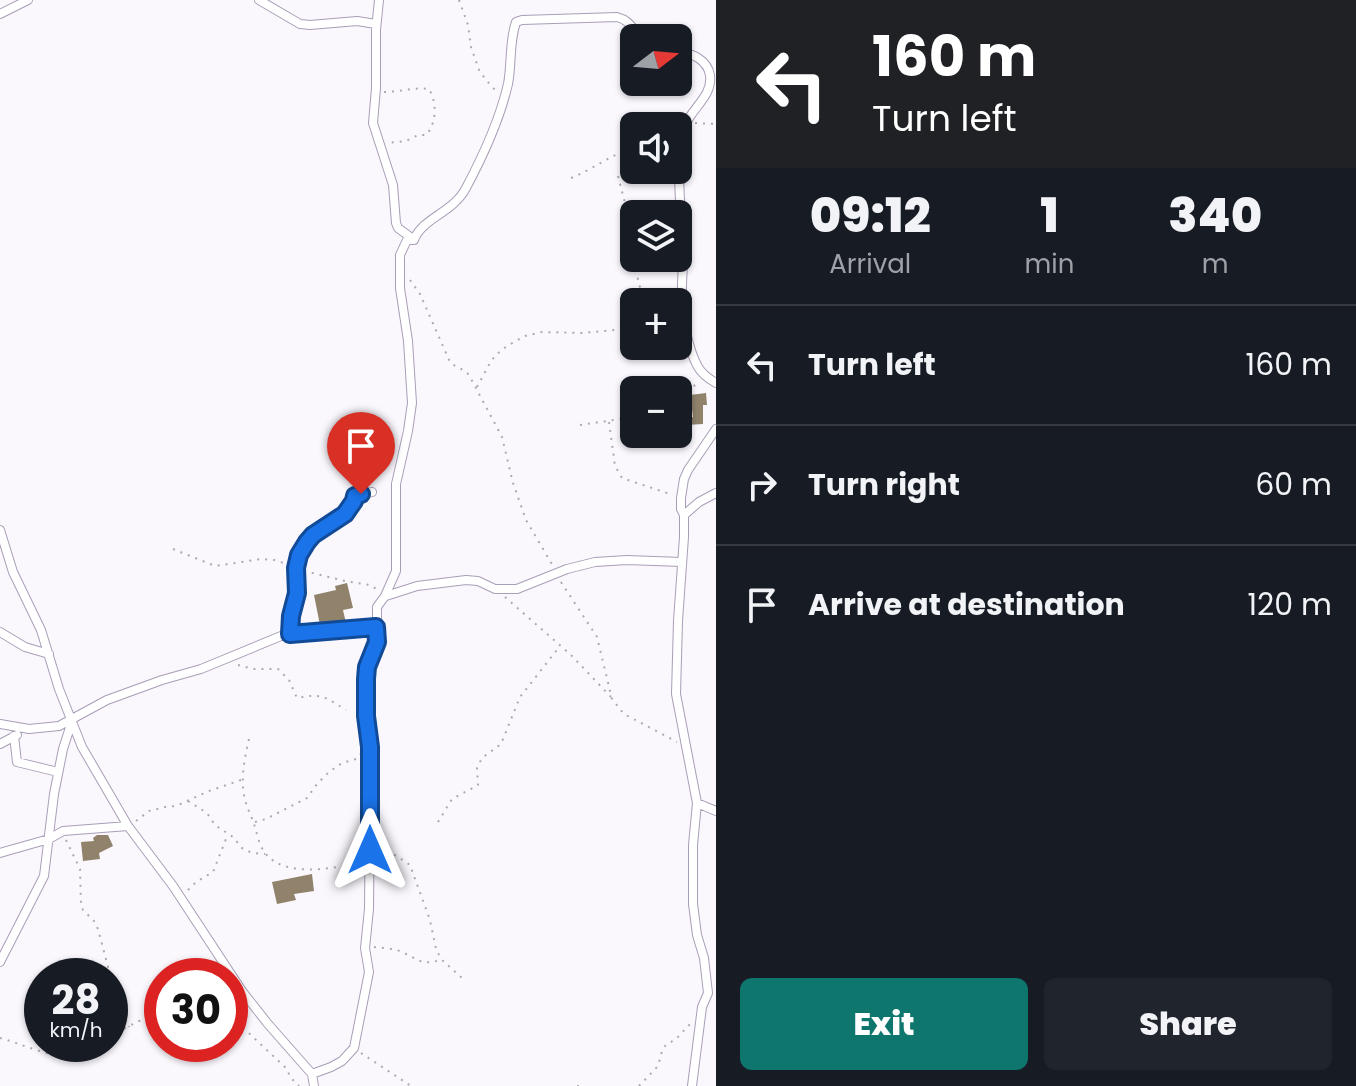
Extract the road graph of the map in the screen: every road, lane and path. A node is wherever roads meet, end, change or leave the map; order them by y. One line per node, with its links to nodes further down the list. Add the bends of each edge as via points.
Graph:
1 (28, 0): 5 (street)
2 (259, 0): 6 (street, via 300,24)
3 (379, 0): 6 (street)
4 (459, 0): 10 (path, via 479,70)
5 (0, 14)
6 (376, 24): 9 (street)
7 (631, 24): 10 (street, via 617,17 518,20)
8 (692, 55): 11 (street, via 705,62 710,83)
9 (375, 95): 14 (street, via 373,123); 14 (path, via 424,88 433,94 429,133 389,142)
10 (503, 98): 19 (street, via 462,196 418,229)
11 (692, 115)
12 (692, 123): 13 (path)
13 (716, 124)
14 (381, 149): 19 (street, via 393,185 396,223)
15 (620, 152): 17 (path)
16 (618, 176): 21 (path)
17 (571, 178)
18 (681, 184): 23 (street, via 681,304 695,359)
19 (414, 240): 20 (street, via 403,246)
20 (400, 269): 25 (path, via 420,294 450,362 469,375); 40 (street, via 412,403 396,484 396,571)
21 (640, 288)
22 (620, 328): 25 (path, via 525,336 497,354)
23 (712, 381): 24 (path)
24 (692, 387)
25 (476, 389): 38 (path, via 502,437 526,520)
26 (620, 420): 27 (path)
27 (609, 422): 28 (path); 32 (path, via 615,466 622,478)
28 (580, 425)
29 (716, 429): 32 (street, via 688,470)
30 (372, 492): 37 (street, via 355,496 345,514 313,535)
31 (716, 493): 33 (street)
32 (681, 498): 33 (street)
33 (684, 515): 36 (street)
34 (0, 530): 45 (street)
35 (173, 549): 37 (path, via 215,566 268,559)
36 (682, 562): 38 (street, via 595,562); 56 (street, via 676,694)
37 (296, 568): 40 (path, via 370,585); 43 (street)
38 (557, 573): 39 (street, via 521,589); 47 (path, via 597,637)
39 (495, 589): 40 (street, via 458,580); 44 (path)
40 (385, 596): 41 (street, via 377,607)
41 (376, 627): 43 (street); 55 (street, via 366,679)
42 (0, 632): 45 (street)
43 (290, 634): 46 (street)
44 (560, 646): 47 (path); 63 (path, via 520,697 501,744 482,758 478,785 452,799)
45 (49, 654): 49 (street)
46 (227, 657): 48 (path, via 244,667 278,669 297,698 323,696); 49 (street, via 107,700)
47 (611, 697): 56 (path, via 624,714)
48 (346, 710)
49 (73, 720): 51 (street); 57 (street); 64 (street, via 82,747)
50 (0, 724): 51 (street)
51 (29, 729): 52 (street)
52 (14, 736): 54 (street); 57 (street, via 17,762)
53 (249, 739): 58 (path)
54 (0, 744)
55 (370, 747): 62 (path, via 329,772 307,798); 70 (street)
56 (688, 750): 60 (street)
57 (58, 772): 67 (street)
58 (242, 780): 59 (path); 62 (path)
59 (187, 800): 64 (path, via 149,811); 66 (path)
60 (697, 803): 61 (street); 90 (street, via 693,904 708,993)
61 (716, 811)
62 (253, 822): 69 (path)
63 (438, 822)
64 (128, 826): 65 (street); 71 (street)
65 (63, 831): 67 (street); 78 (path, via 80,869 81,904 98,929)
66 (228, 834): 69 (path, via 246,851); 71 (path, via 213,872 188,889)
67 (49, 839): 68 (street); 74 (street, via 44,876)
68 (0, 853)
69 (266, 854): 70 (path, via 297,869 339,867)
70 (369, 854): 72 (street); 73 (path, via 383,850 410,865)
71 (185, 903): 83 (street, via 242,991)
72 (365, 948): 73 (path, via 399,951 426,963); 82 (street, via 369,972)
73 (441, 959): 75 (path)
74 (0, 962)
75 (462, 978)
76 (144, 1020): 78 (path)
77 (691, 1024): 89 (path, via 665,1046 658,1066)
78 (129, 1027)
79 (248, 1032): 84 (path)
80 (0, 1038): 81 (path)
81 (24, 1045)
82 (354, 1048): 83 (street, via 342,1061); 86 (path)
83 (312, 1074): 85 (street)
84 (299, 1086)
85 (314, 1086)
86 (411, 1086)
87 (577, 1086): 88 (path)
88 (583, 1086)
89 (639, 1086)
90 (692, 1086)

